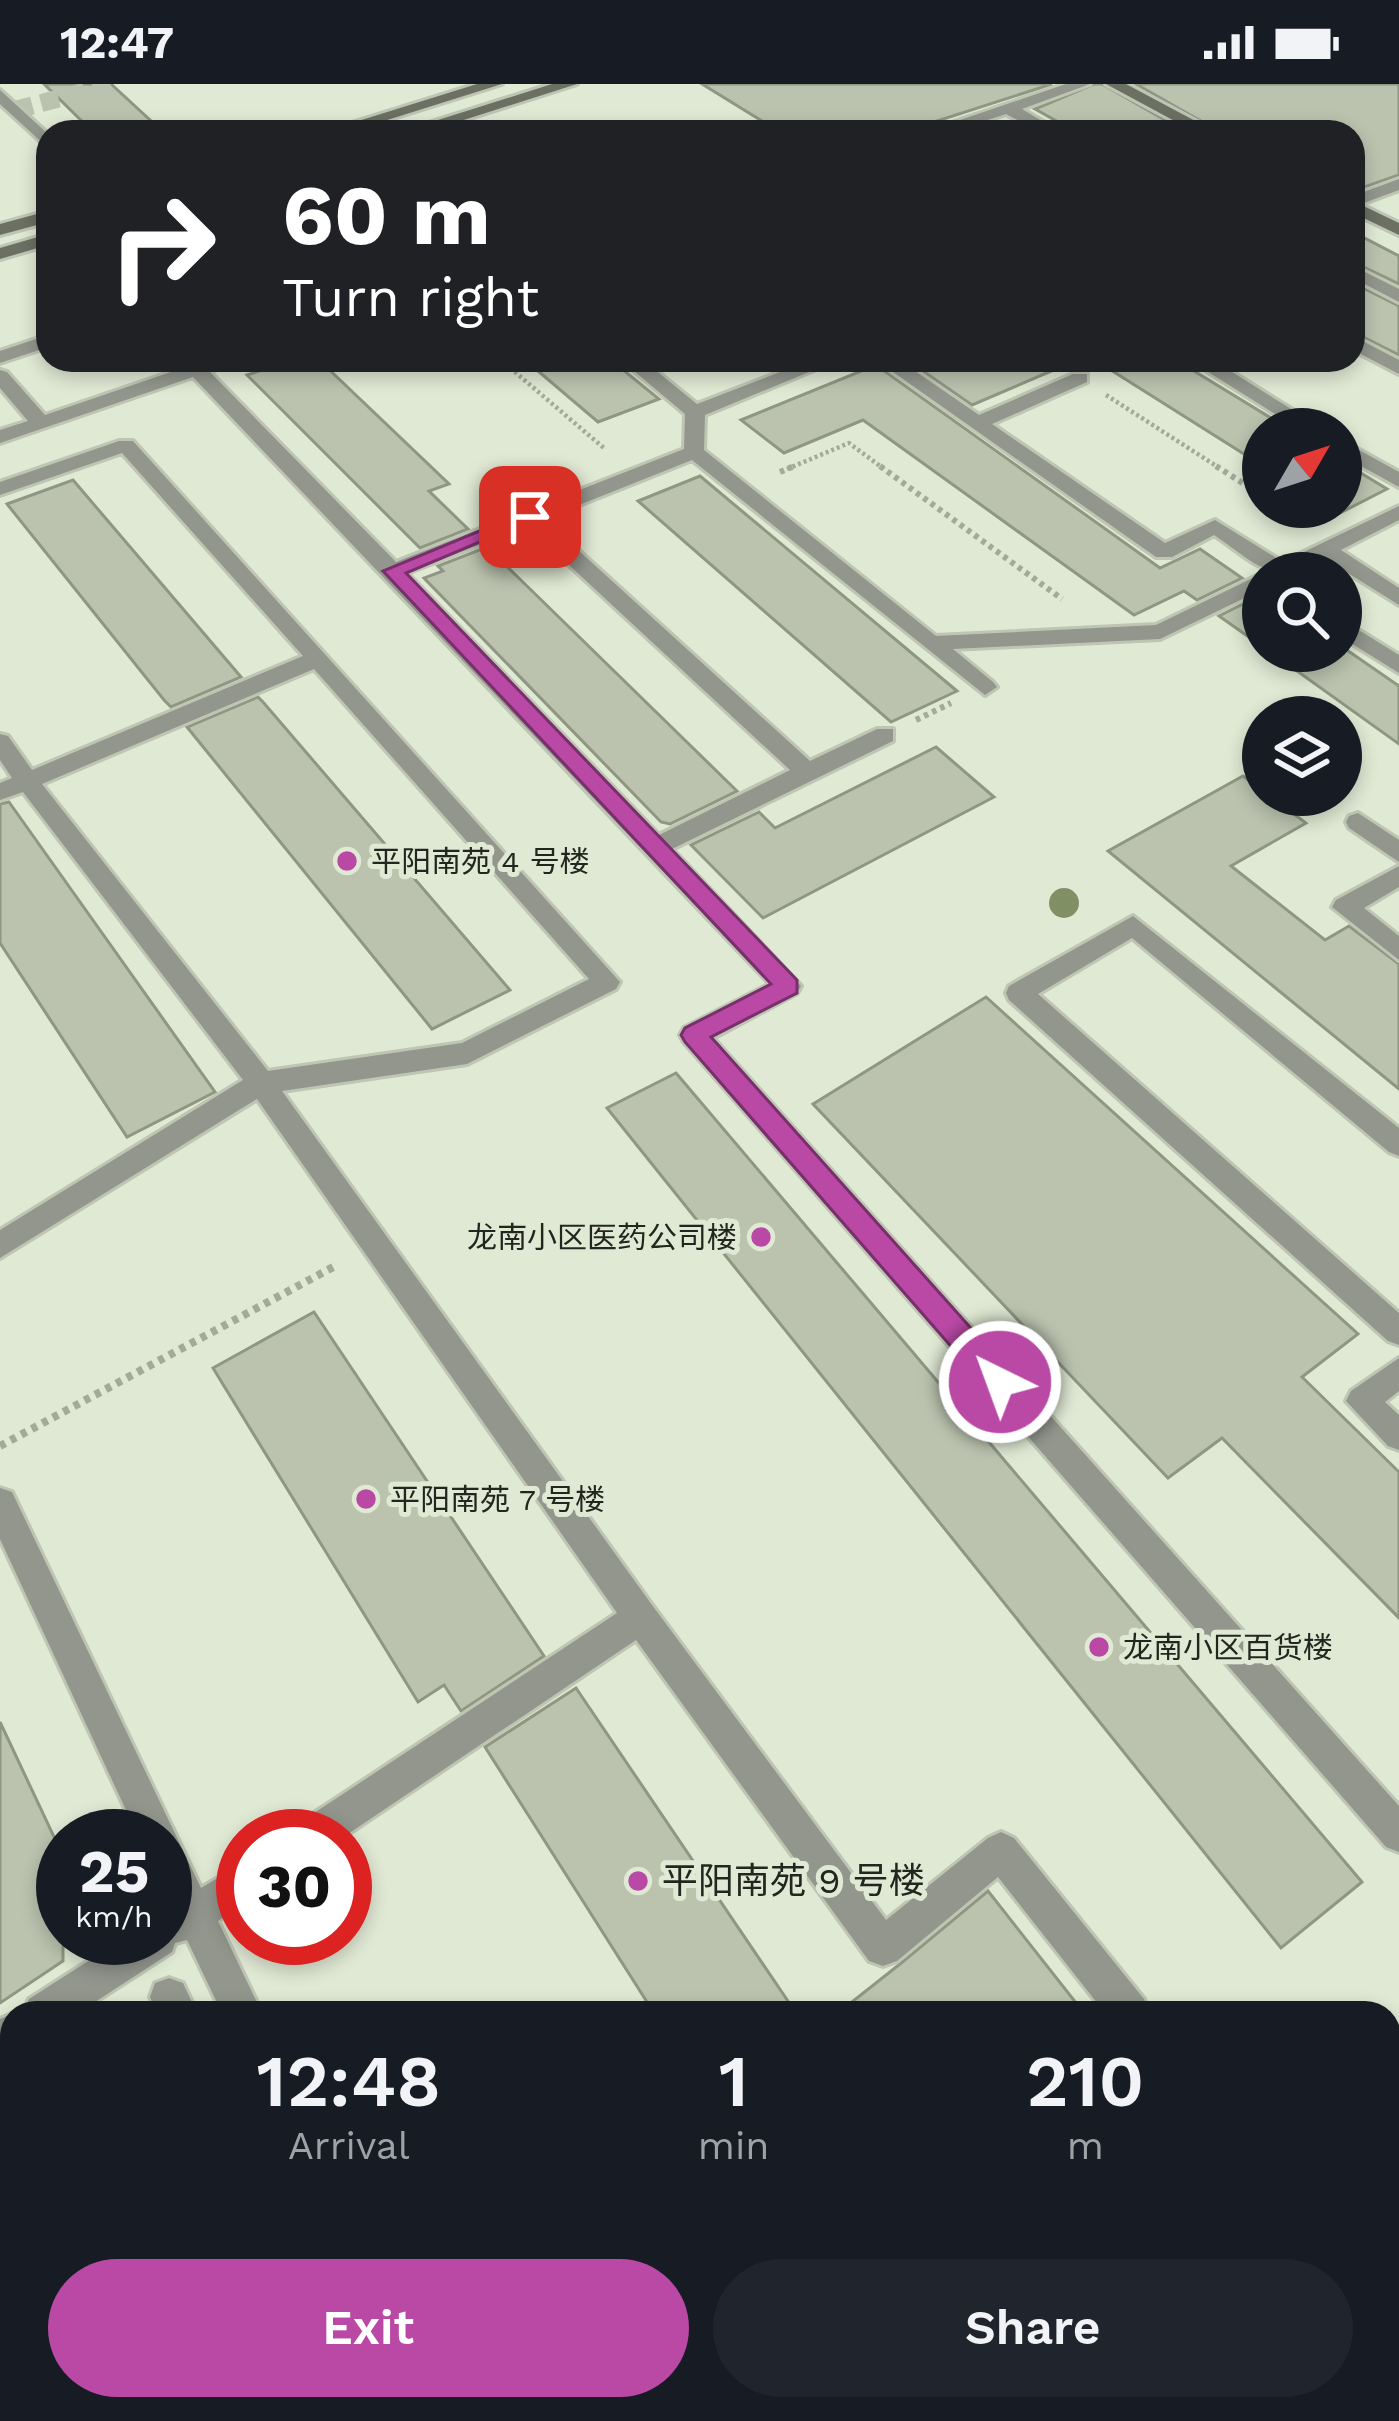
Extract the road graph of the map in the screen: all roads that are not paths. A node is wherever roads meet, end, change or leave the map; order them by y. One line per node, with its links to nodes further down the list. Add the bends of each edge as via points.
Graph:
1 (494, 84): 8 (main road)
2 (568, 84): 9 (main road)
3 (1082, 84): 6 (street)
4 (1114, 84): 12 (main road)
5 (0, 95): 7 (street)
6 (1008, 108): 10 (street); 11 (street)
7 (8, 112): 13 (street)
8 (372, 120)
9 (448, 120)
10 (970, 120)
11 (1030, 120)
12 (1184, 120)
13 (36, 134)
14 (1399, 184): 15 (street)
15 (1365, 199)
16 (1365, 211): 19 (main road)
17 (36, 220): 18 (main road)
18 (0, 230)
19 (1399, 230)
20 (36, 243): 21 (main road)
21 (0, 254)
22 (1365, 278): 23 (street)
23 (1399, 296)
24 (36, 345): 26 (street)
25 (1365, 349): 27 (street)
26 (0, 357)
27 (1399, 368)
28 (190, 372): 38 (street)
29 (198, 372): 50 (street)
30 (646, 372): 37 (street)
31 (797, 372): 37 (street)
32 (903, 372): 39 (street)
33 (1219, 372): 36 (street)
34 (0, 376): 38 (street)
35 (1080, 377): 39 (street)
36 (1278, 408)
37 (695, 412): 41 (street)
38 (41, 423): 40 (street)
39 (976, 423): 48 (street, via 1164,552 1215,526)
40 (0, 437)
41 (694, 452): 46 (street); 54 (street)
42 (1362, 459): 43 (street)
43 (1399, 481)
44 (0, 489): 55 (street, via 126,445)
45 (1399, 512): 47 (street)
46 (530, 517): 50 (street); 60 (street)
47 (1325, 549): 49 (street); 52 (street)
48 (1246, 552)
49 (1319, 552)
50 (393, 571): 64 (street)
51 (1242, 591): 54 (street, via 1160,632)
52 (1399, 598)
53 (1362, 640): 56 (street)
54 (930, 643): 57 (street)
55 (317, 659): 61 (street); 68 (street, via 607,982 467,1053)
56 (1399, 666)
57 (985, 687)
58 (885, 735): 60 (street)
59 (0, 742): 61 (street)
60 (808, 772): 64 (street)
61 (28, 781): 62 (street); 68 (street)
62 (0, 792)
63 (1358, 822): 65 (street)
64 (657, 846): 78 (street, via 788,986 694,1035)
65 (1399, 853)
66 (1399, 875): 67 (street, via 1345,907)
67 (1399, 950)
68 (261, 1083): 70 (street); 75 (street)
69 (1399, 1144): 71 (street, via 1133,925 1019,993)
70 (0, 1245)
71 (1399, 1332)
72 (1399, 1372): 73 (street, via 1362,1401)
73 (1399, 1436)
74 (0, 1503): 76 (street)
75 (640, 1617): 77 (street); 83 (street, via 883,1947 1001,1851)
76 (144, 1809)
77 (352, 1809)
78 (1399, 1834)
79 (192, 1953): 82 (street)
80 (117, 1965): 81 (street)
81 (62, 2001)
82 (232, 2001)
83 (1120, 2001)

